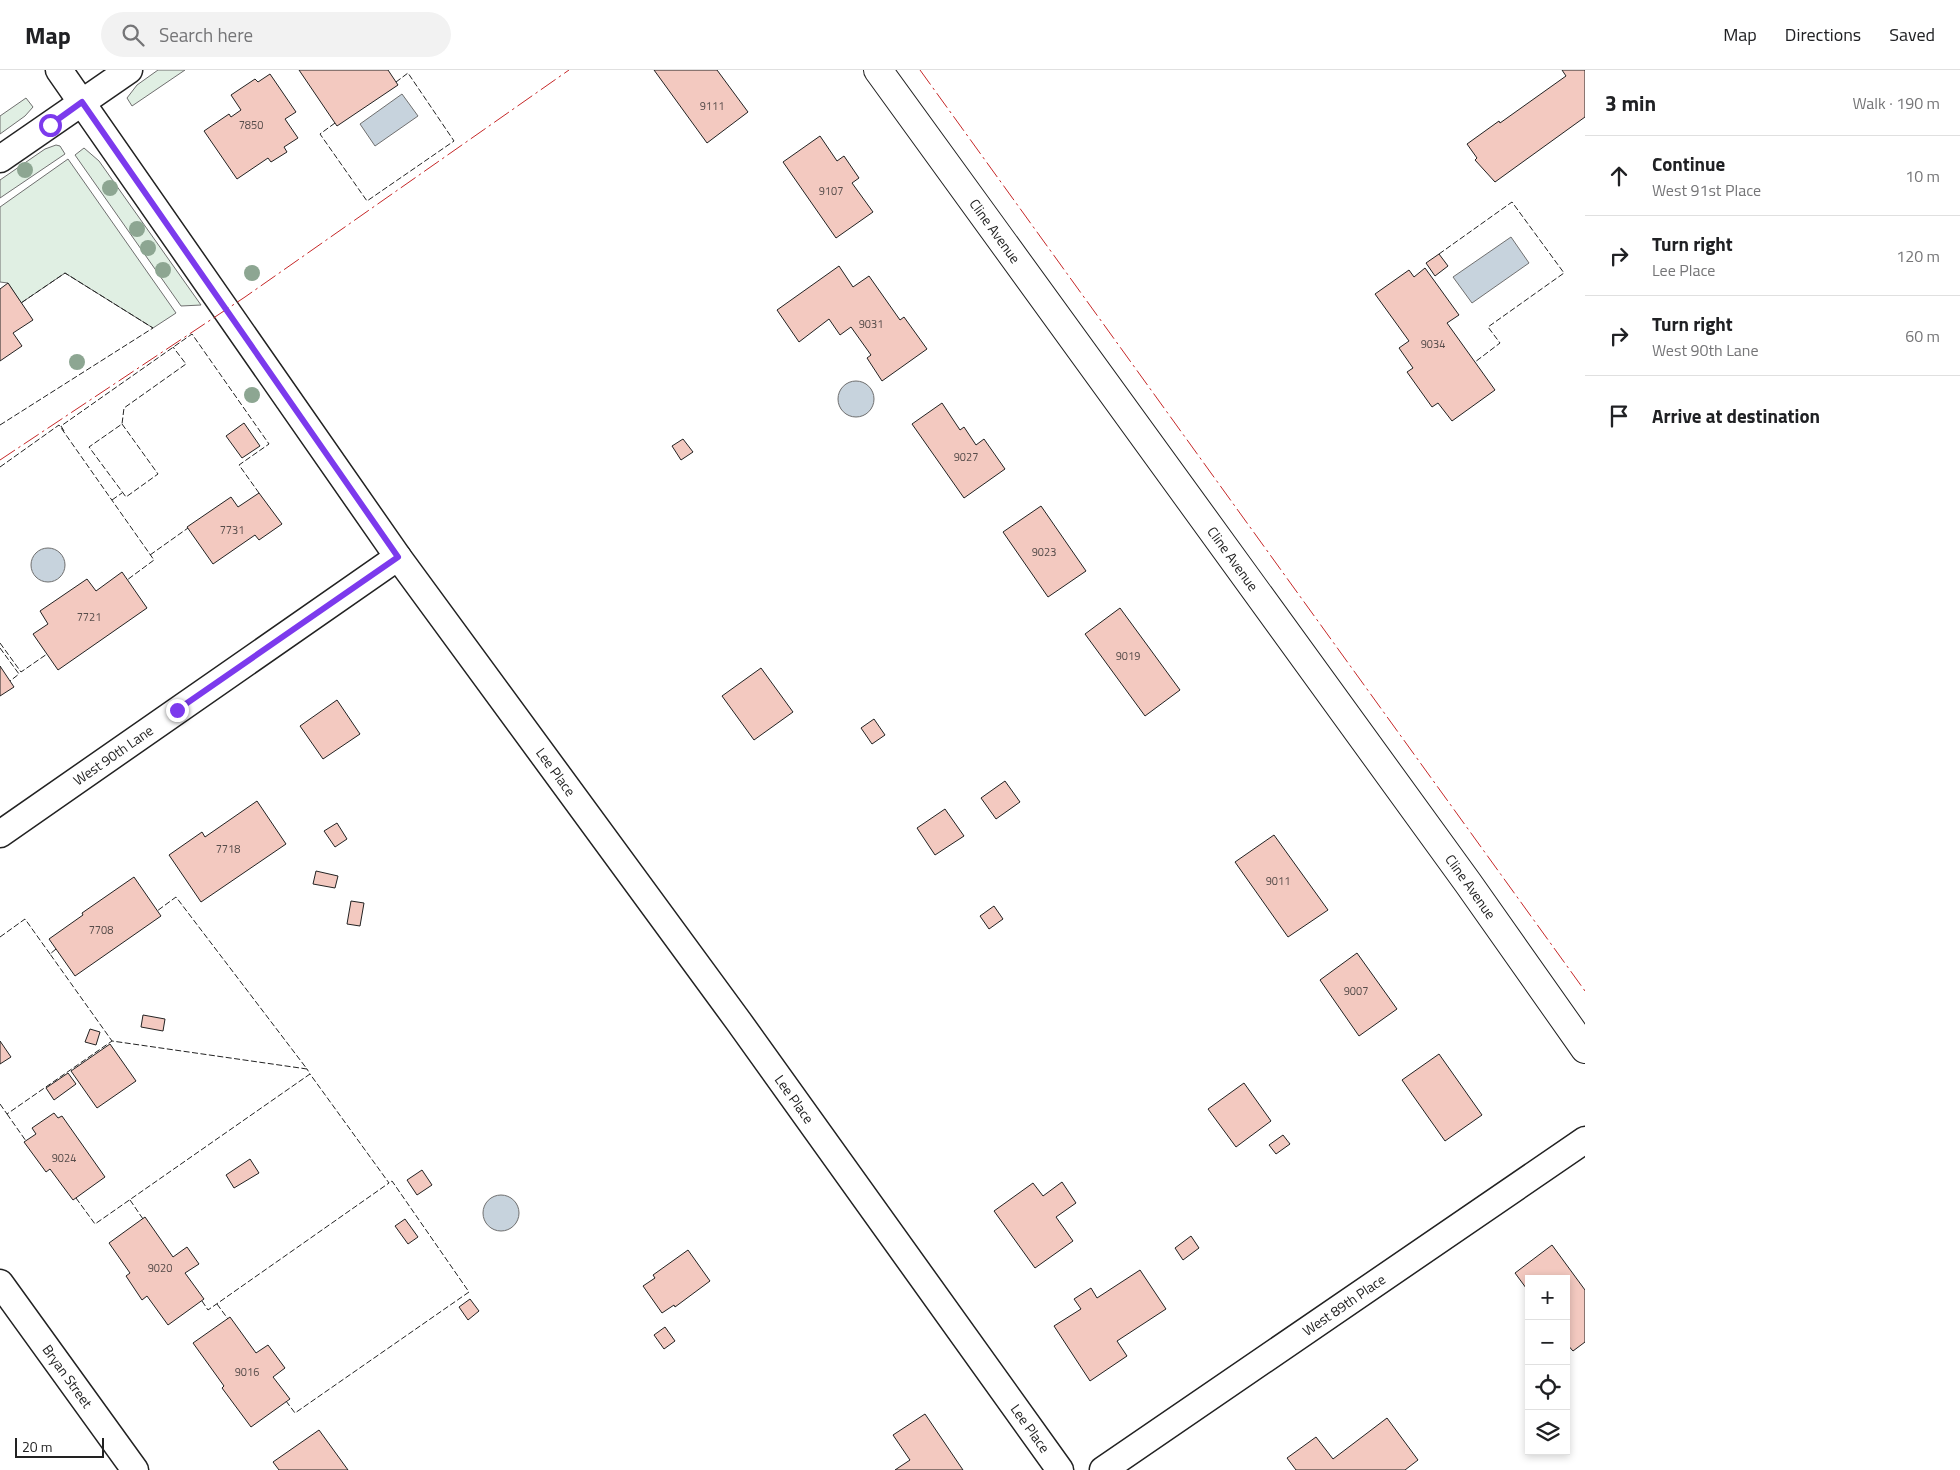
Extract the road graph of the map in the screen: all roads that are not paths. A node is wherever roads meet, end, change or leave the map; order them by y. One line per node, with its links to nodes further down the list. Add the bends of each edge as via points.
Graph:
1 (59, 70): 4 (street, Lee Place)
2 (129, 70): 4 (street)
3 (878, 70): 8 (street, Cline Avenue)
4 (82, 102): 5 (street); 6 (street, Lee Place)
5 (0, 159)
6 (398, 557): 7 (street, West 90th Lane); 12 (street, Lee Place, via 739,1022)
7 (0, 834)
8 (1585, 1049)
9 (1585, 1140): 13 (street, West 89th Place)
10 (0, 1283): 11 (street, Bryan Street)
11 (135, 1470)
12 (1060, 1470)
13 (1103, 1470)

